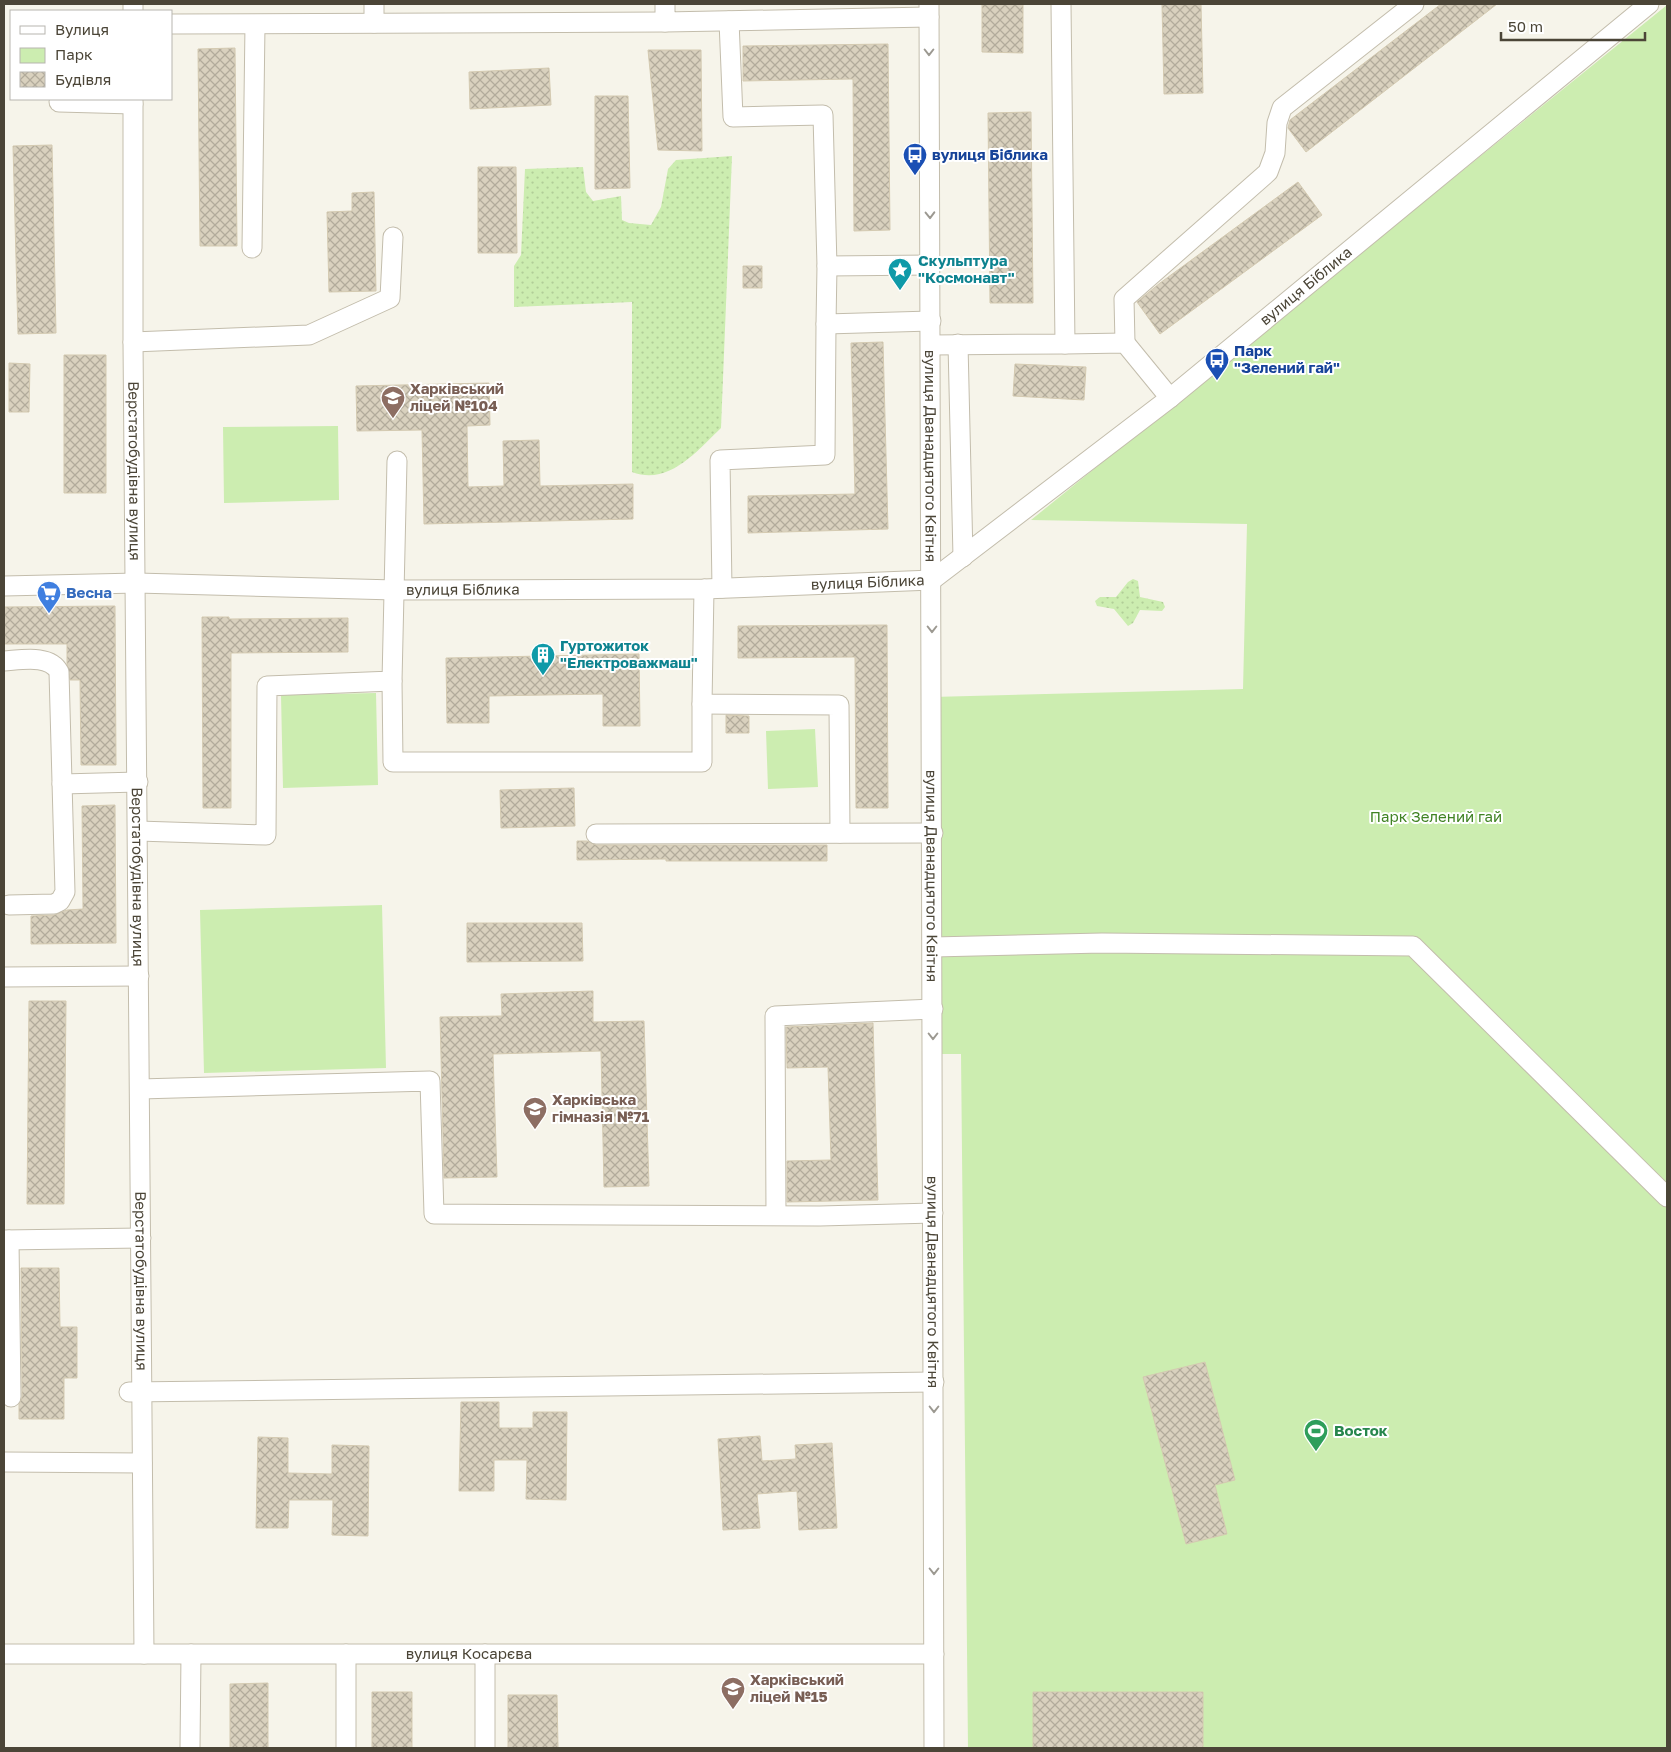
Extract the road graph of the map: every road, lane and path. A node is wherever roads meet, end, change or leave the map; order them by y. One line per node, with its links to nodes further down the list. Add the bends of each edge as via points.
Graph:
1 (374, 4): 8 (street)
2 (1062, 4): 22 (street)
3 (1414, 4): 20 (street, via 1282,108 1268,172 1124,298)
4 (1649, 4): 24 (street, вулиця Біблика)
5 (929, 10): 7 (street); 15 (street, вулиця Дванадцятого Квітня, one-way to 15)
6 (665, 13): 7 (street); 8 (street)
7 (729, 21): 16 (street, via 733,117 823,115)
8 (374, 23): 10 (street)
9 (172, 24): 10 (street)
10 (255, 24): 14 (street)
11 (133, 101): 12 (street); 19 (street, Верстатобудівна вулиця)
12 (59, 102)
13 (393, 237): 19 (street, via 390,298 309,335)
14 (252, 248)
15 (931, 265): 16 (street); 17 (street, вулиця Дванадцятого Квітня)
16 (827, 266): 18 (street)
17 (931, 321): 18 (street); 23 (street, вулиця Дванадцятого Квітня)
18 (826, 324): 30 (street, via 825,455 720,460)
19 (133, 342): 28 (street, Верстатобудівна вулиця)
20 (1125, 343): 22 (street); 24 (street)
21 (958, 344): 22 (street); 23 (street); 26 (street)
22 (1065, 344)
23 (931, 345): 27 (street, вулиця Дванадцятого Квітня)
24 (1170, 398): 26 (street, вулиця Біблика)
25 (397, 461): 32 (street)
26 (963, 557): 27 (street, вулиця Біблика)
27 (932, 580): 30 (street, вулиця Біблика); 40 (street, вулиця Дванадцятого Квітня, one-way to 40)
28 (137, 584): 29 (street, вулиця Біблика); 32 (street, вулиця Біблика); 36 (street, Верстатобудівна вулиця)
29 (4, 586)
30 (722, 588): 31 (street, вулиця Біблика)
31 (704, 589): 32 (street, вулиця Біблика); 35 (street)
32 (395, 590): 34 (street)
33 (4, 661): 37 (street, via 46,660 59,672)
34 (392, 680): 35 (street, via 394,762 702,762); 38 (street, via 267,686 266,835)
35 (702, 704): 39 (street, via 839,705)
36 (138, 782): 37 (street); 38 (street, Верстатобудівна вулиця)
37 (62, 784): 42 (street, via 64,897 54,904)
38 (138, 831): 44 (street, Верстатобудівна вулиця)
39 (840, 833): 40 (street); 41 (street)
40 (933, 833): 43 (street, вулиця Дванадцятого Квітня)
41 (596, 834)
42 (9, 905)
43 (933, 947): 46 (street, вулиця Дванадцятого Квітня); 48 (street, via 1102,943 1413,946)
44 (139, 976): 45 (street); 47 (street, Верстатобудівна вулиця)
45 (4, 977)
46 (933, 1009): 49 (street, вулиця Дванадцятого Квітня, one-way to 49); 50 (street, via 775,1016)
47 (140, 1089): 50 (street, via 430,1081 434,1214); 51 (street, Верстатобудівна вулиця)
48 (1667, 1197)
49 (933, 1213): 50 (street); 53 (street, вулиця Дванадцятого Квітня)
50 (776, 1215)
51 (141, 1238): 52 (street); 54 (street, Верстатобудівна вулиця)
52 (6, 1240): 55 (street)
53 (934, 1382): 54 (street); 63 (street, вулиця Дванадцятого Квітня, one-way to 63)
54 (135, 1392): 57 (street, Верстатобудівна вулиця)
55 (11, 1397)
56 (4, 1462): 57 (street)
57 (142, 1463): 59 (street, Верстатобудівна вулиця)
58 (4, 1654): 59 (street, вулиця Косарєва)
59 (144, 1654): 60 (street, вулиця Косарєва)
60 (190, 1654): 61 (street, вулиця Косарєва); 64 (street)
61 (346, 1654): 62 (street, вулиця Косарєва); 65 (street)
62 (485, 1654): 63 (street, вулиця Косарєва); 66 (street)
63 (934, 1654): 67 (street, вулиця Дванадцятого Квітня)
64 (190, 1748)
65 (346, 1748)
66 (485, 1748)
67 (934, 1748)

